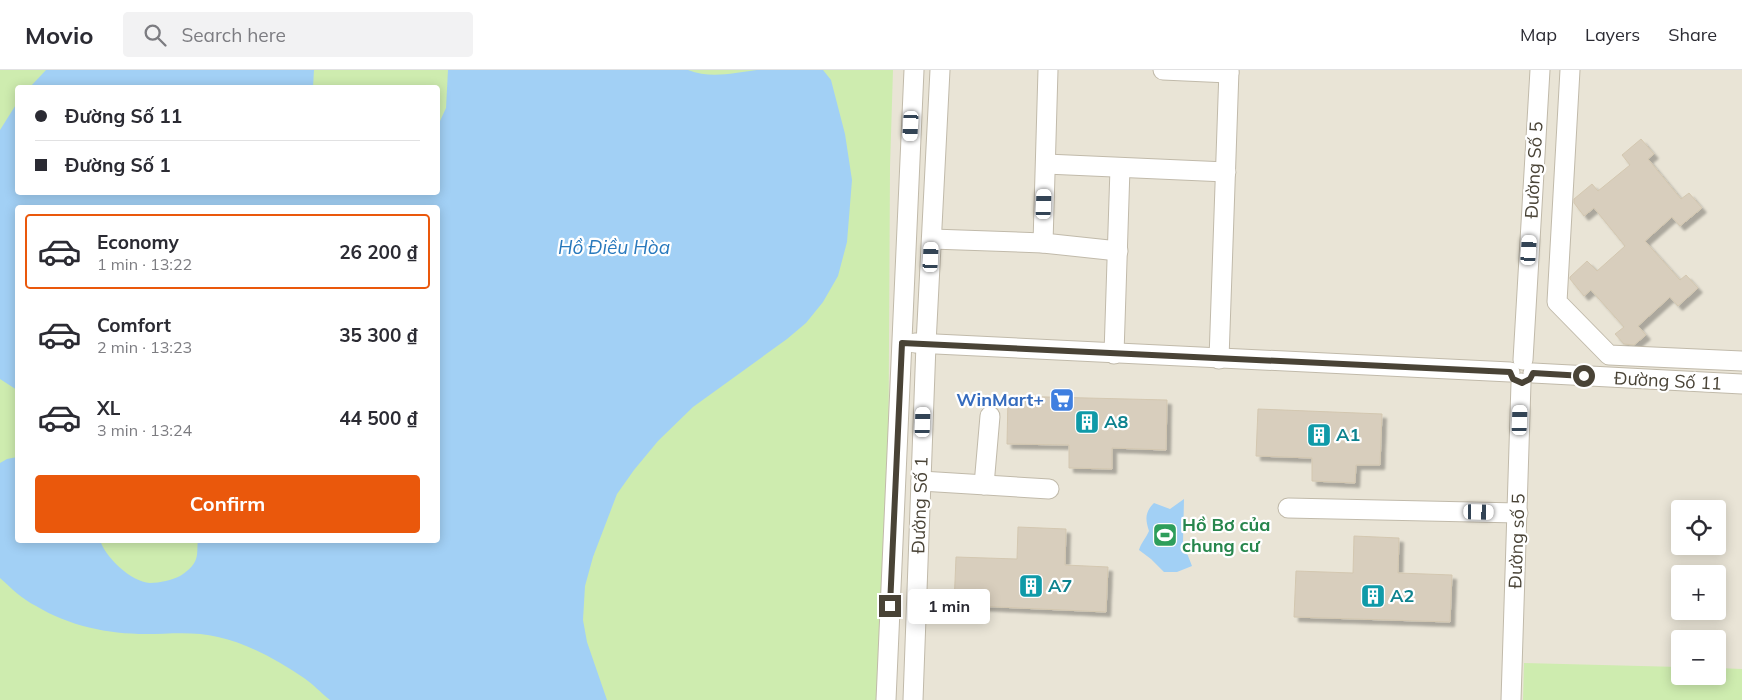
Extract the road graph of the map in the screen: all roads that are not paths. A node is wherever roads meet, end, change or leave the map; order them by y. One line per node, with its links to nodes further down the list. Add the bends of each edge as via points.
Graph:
1 (914, 70): 16 (street, Đường Số 1)
2 (940, 70): 13 (street, Đường Số 1)
3 (1048, 70): 10 (street)
4 (1163, 70): 7 (street)
5 (1540, 70): 8 (street, Đường Số 5)
6 (1570, 70): 9 (street)
7 (1229, 72): 12 (street)
8 (1535, 158): 9 (street); 21 (street, Đường Số 5)
9 (1565, 159): 20 (street, via 1557,302 1608,355)
10 (1046, 164): 11 (street); 14 (street)
11 (1120, 168): 12 (street); 15 (street)
12 (1226, 172): 19 (street)
13 (932, 239): 14 (street); 17 (street, Đường Số 1)
14 (1043, 243): 15 (street)
15 (1118, 250): 18 (street)
16 (902, 343): 17 (street, Đường Số 11); 29 (street, Đường Số 1)
17 (926, 344): 18 (street, Đường Số 11); 24 (street, Đường Số 1)
18 (1114, 354): 19 (street, Đường Số 11)
19 (1220, 359): 21 (street, Đường Số 11)
20 (1742, 361)
21 (1522, 372): 22 (street, Đường Số 11); 28 (street, Đường số 5)
22 (1742, 384)
23 (990, 416): 25 (street)
24 (921, 481): 25 (street); 30 (street, Đường Số 1)
25 (984, 485): 26 (street)
26 (1049, 489)
27 (1288, 508): 28 (street)
28 (1518, 513): 31 (street, Đường số 5)
29 (886, 700)
30 (912, 700)
31 (1511, 700)

